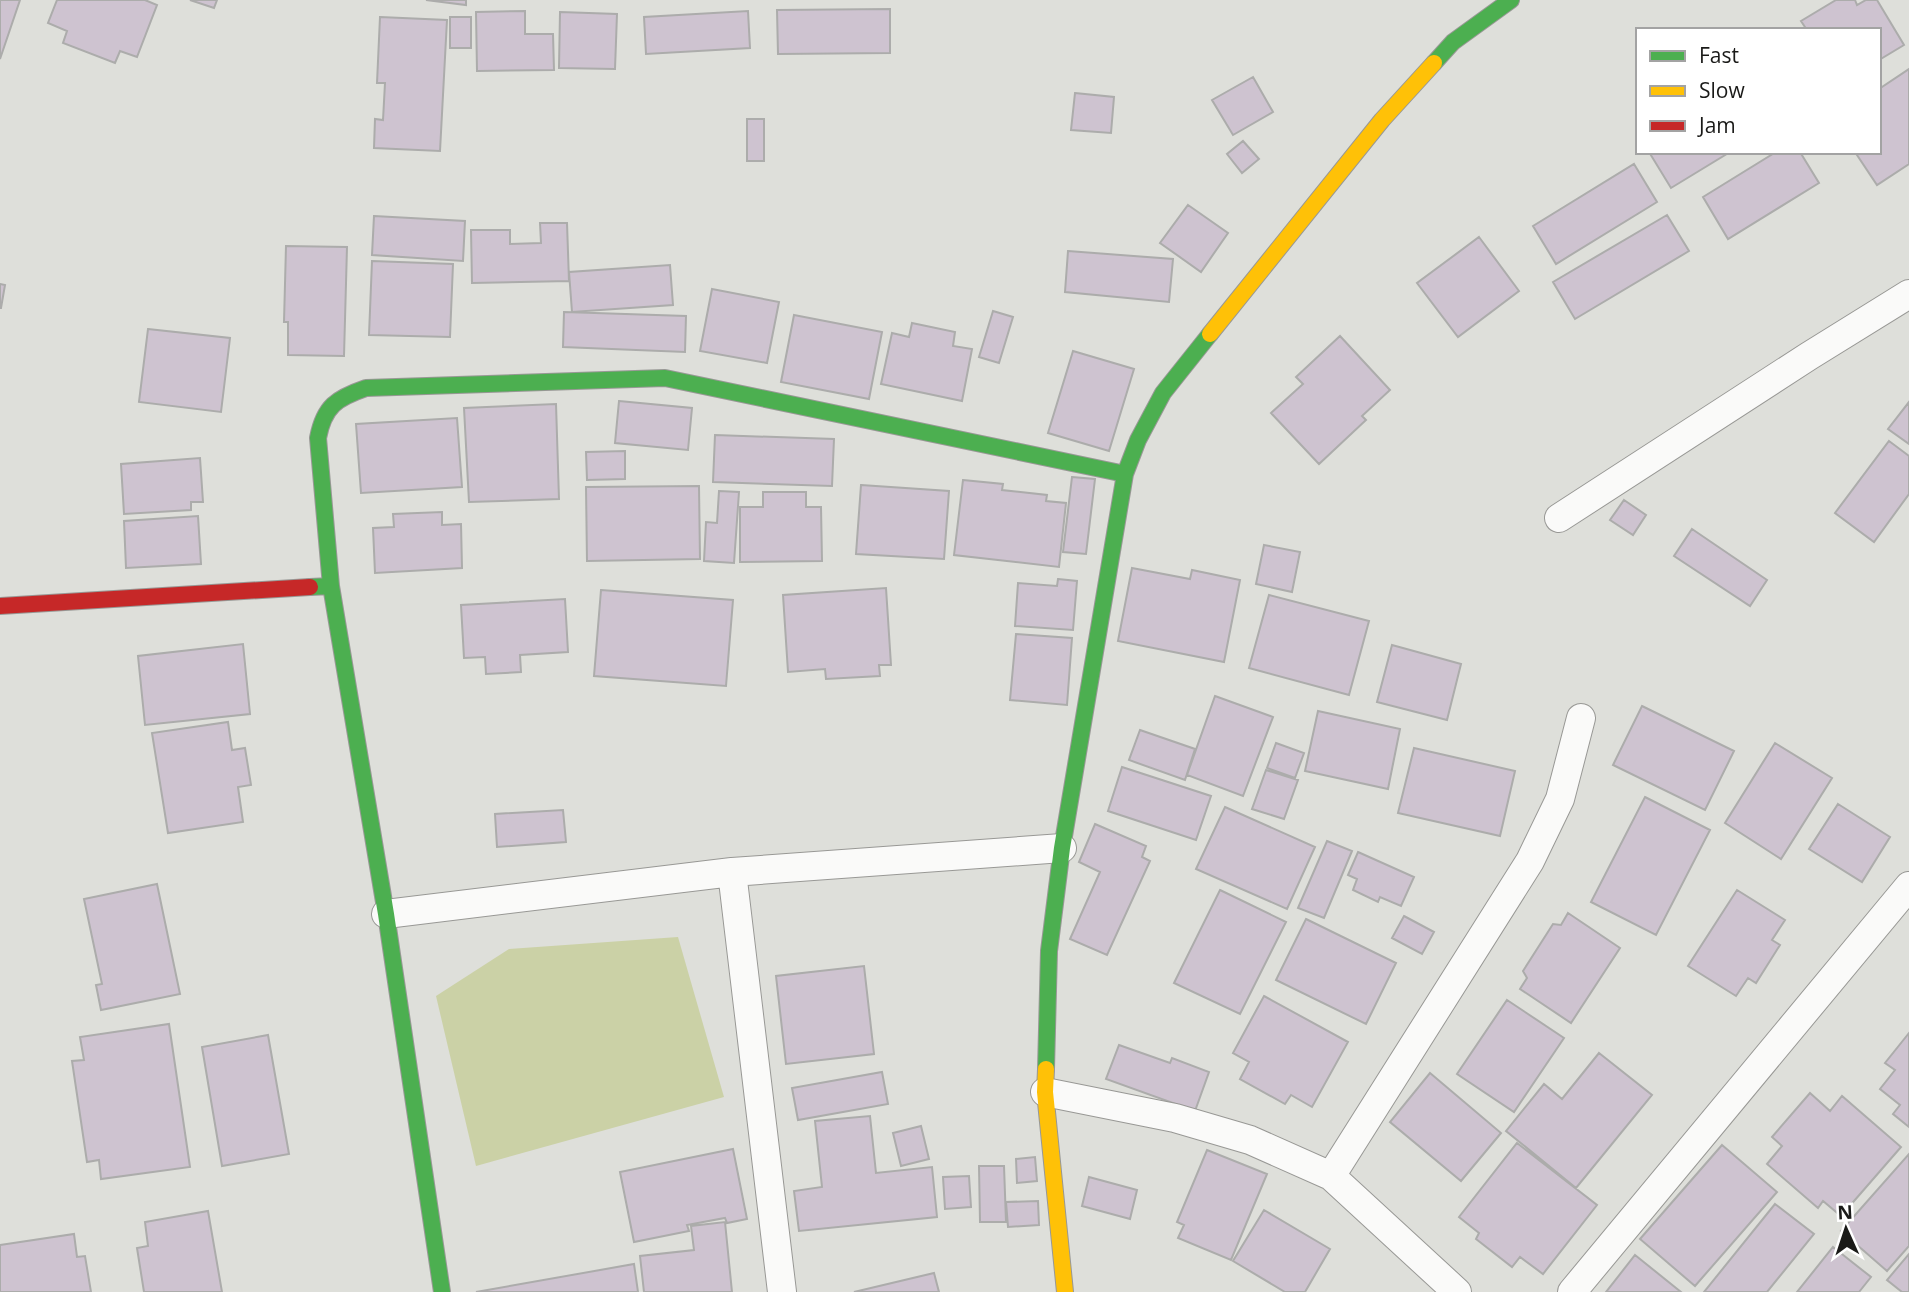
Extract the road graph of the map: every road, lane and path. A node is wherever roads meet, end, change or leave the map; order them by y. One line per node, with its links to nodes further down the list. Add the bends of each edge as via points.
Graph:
1 (1511, 0): 3 (street, via 1453,42 1373,130 1163,393)
2 (1909, 294): 4 (street)
3 (1125, 474): 5 (street, via 665,378 366,388 342,396 320,421); 8 (street)
4 (1559, 518)
5 (331, 586): 6 (street); 11 (street)
6 (0, 606)
7 (1581, 718): 13 (street, via 1560,799 1530,861)
8 (1062, 848): 9 (street); 12 (street, via 1049,951)
9 (732, 872): 11 (street); 15 (street)
10 (1909, 886): 18 (street)
11 (386, 914): 14 (street)
12 (1045, 1092): 13 (street, via 1250,1140); 16 (street)
13 (1331, 1176): 17 (street)
14 (442, 1292)
15 (782, 1292)
16 (1065, 1292)
17 (1457, 1292)
18 (1572, 1292)

